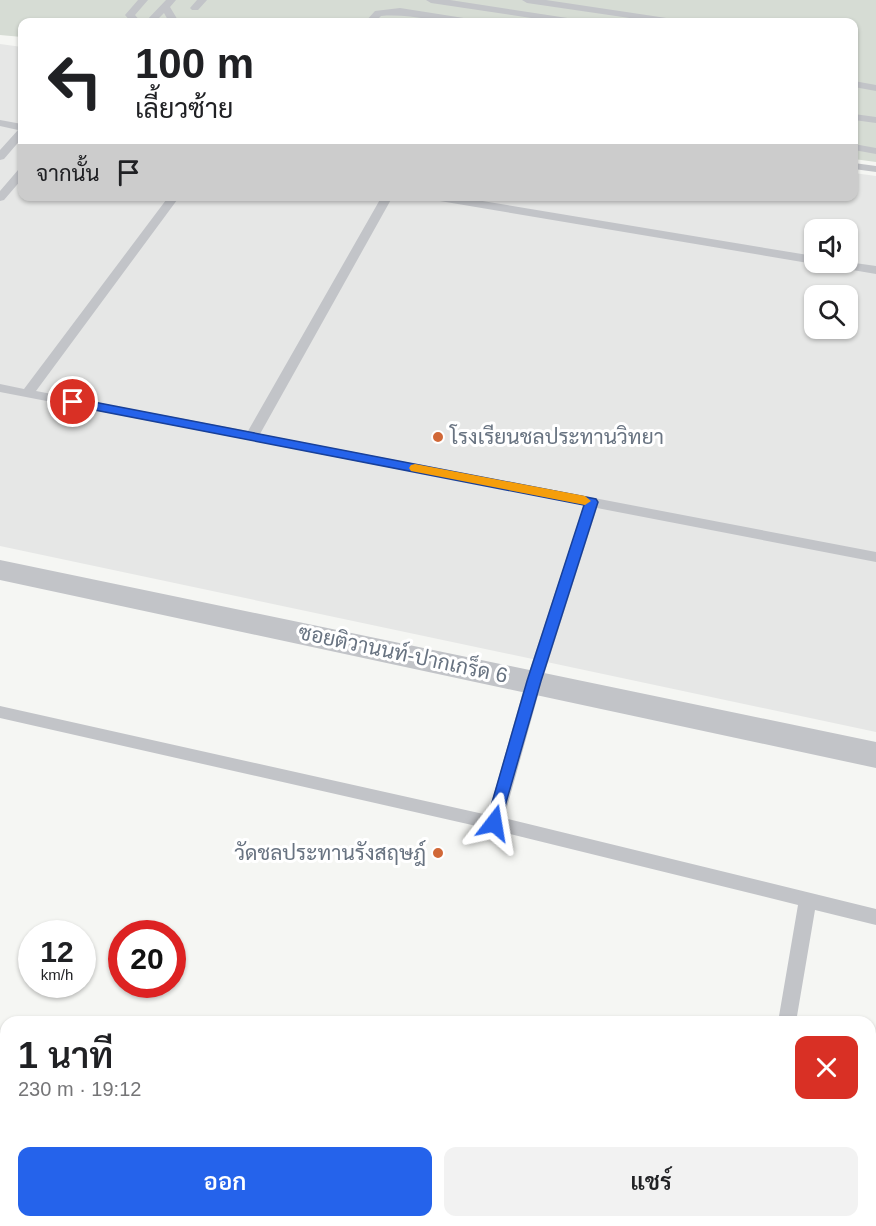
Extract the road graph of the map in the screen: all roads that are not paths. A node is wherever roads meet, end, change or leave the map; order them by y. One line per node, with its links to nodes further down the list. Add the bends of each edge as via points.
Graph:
1 (143, 0): 7 (lane, via 130,15)
2 (431, 0): 6 (lane)
3 (528, 0): 4 (lane)
4 (543, 2): 6 (lane); 13 (lane)
5 (168, 3): 8 (lane); 9 (lane)
6 (535, 16): 12 (lane)
7 (132, 18)
8 (154, 18)
9 (173, 18)
10 (374, 18): 11 (lane, via 378,13 400,11)
11 (445, 18)
12 (548, 18)
13 (647, 18)
14 (858, 85): 15 (lane)
15 (876, 88)
16 (858, 118): 17 (lane)
17 (876, 120)
18 (0, 123): 19 (lane)
19 (18, 126)
20 (18, 137): 23 (lane)
21 (858, 148): 22 (lane)
22 (876, 151)
23 (0, 157)
24 (858, 167): 25 (lane)
25 (876, 169)
26 (18, 177): 27 (lane)
27 (0, 198)
28 (171, 201): 35 (lane)
29 (385, 201): 36 (lane)
30 (458, 201): 31 (lane)
31 (804, 258)
32 (858, 267): 33 (lane)
33 (876, 270)
34 (0, 388): 35 (lane)
35 (28, 393): 36 (lane)
36 (252, 436): 37 (lane)
37 (592, 502): 38 (lane); 40 (lane)
38 (876, 557)
39 (0, 570): 40 (street, ซอยติวานนท์-ปากเกร็ด 6)
40 (531, 693): 42 (street, ซอยติวานนท์-ปากเกร็ด 6); 43 (lane)
41 (0, 712): 43 (lane)
42 (876, 755)
43 (494, 823): 44 (lane)
44 (808, 901): 45 (lane); 46 (lane)
45 (876, 917)
46 (788, 1016)

